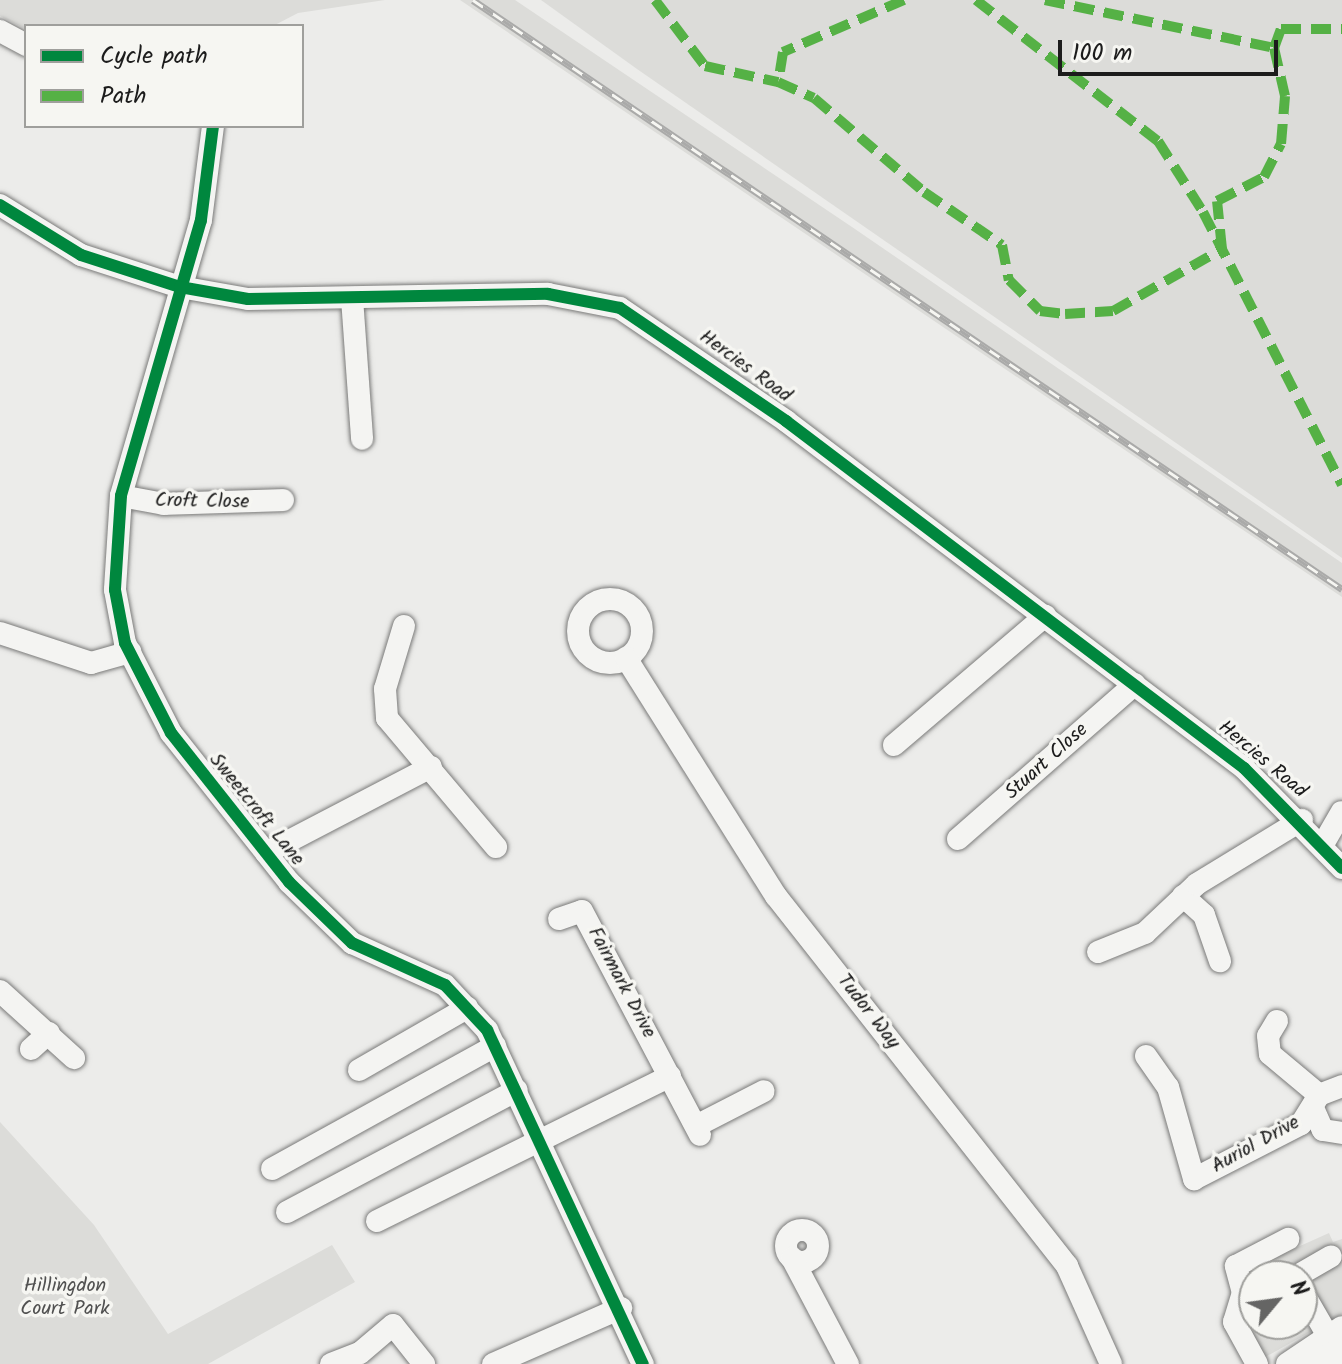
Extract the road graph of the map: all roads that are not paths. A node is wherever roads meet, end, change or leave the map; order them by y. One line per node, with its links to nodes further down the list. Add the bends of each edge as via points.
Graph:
1 (0, 31): 2 (street)
2 (24, 44)
3 (213, 128): 5 (street, Sweetcroft Lane, via 212,174)
4 (0, 205): 5 (street, Hercies Road, via 81,255)
5 (180, 287): 6 (street, Hercies Road, via 248,299); 8 (street, Sweetcroft Lane)
6 (352, 298): 7 (street); 10 (street, Hercies Road, via 548,294 620,308 786,421)
7 (362, 439)
8 (121, 496): 9 (street, Croft Close, via 164,504); 13 (street, Sweetcroft Lane, via 115,590)
9 (283, 500)
10 (1045, 616): 15 (street, Hercies Road); 16 (street)
11 (404, 626): 17 (street, via 385,689 387,718)
12 (0, 633): 13 (street, via 91,663)
13 (130, 652): 23 (street, Sweetcroft Lane, via 171,733)
14 (626, 658): 60 (street, Tudor Way, via 776,896 1067,1266)
15 (1135, 684): 19 (street, Hercies Road); 20 (street, Stuart Close)
16 (894, 745)
17 (431, 767): 22 (street); 23 (street)
18 (1342, 812): 21 (street)
19 (1302, 820): 21 (street, Hercies Road); 25 (street)
20 (958, 839)
21 (1322, 846): 24 (street, Hercies Road)
22 (496, 847)
23 (266, 853): 30 (street, Sweetcroft Lane, via 352,943 445,985)
24 (1342, 868)
25 (1183, 896): 27 (street, via 1145,933); 28 (street, via 1204,915)
26 (559, 919): 38 (street, Fairmark Drive, via 582,911)
27 (1098, 952)
28 (1220, 961)
29 (0, 991): 32 (street)
30 (467, 1008): 33 (street, Sweetcroft Lane); 37 (street)
31 (1277, 1021): 42 (street, via 1268,1036 1270,1054)
32 (49, 1033): 34 (street); 36 (street)
33 (495, 1046): 40 (street, Sweetcroft Lane); 45 (street)
34 (31, 1049)
35 (1146, 1056): 42 (street, Auriol Drive, via 1168,1087 1194,1179 1301,1124)
36 (74, 1058)
37 (359, 1070)
38 (670, 1076): 41 (street, Fairmark Drive, via 698,1130); 44 (street)
39 (1342, 1086): 42 (street, Auriol Drive)
40 (517, 1090): 44 (street, Sweetcroft Lane); 46 (street)
41 (764, 1091)
42 (1316, 1102): 43 (street, via 1323,1130)
43 (1342, 1133)
44 (540, 1135): 47 (street); 52 (street, Sweetcroft Lane)
45 (272, 1169)
46 (287, 1212)
47 (377, 1221)
48 (1288, 1239): 61 (street, via 1236,1266 1243,1293 1234,1322)
49 (1331, 1256): 51 (street)
50 (792, 1258): 59 (street)
51 (1318, 1264)
52 (621, 1308): 57 (street); 58 (street, Sweetcroft Lane)
53 (1318, 1312): 54 (street)
54 (1337, 1338): 62 (street); 63 (main road)
55 (420, 1357): 56 (street, via 393,1325 360,1353)
56 (331, 1364)
57 (493, 1364)
58 (643, 1364)
59 (848, 1364)
60 (1111, 1364)
61 (1257, 1364)
62 (1287, 1364)
63 (1316, 1364)

